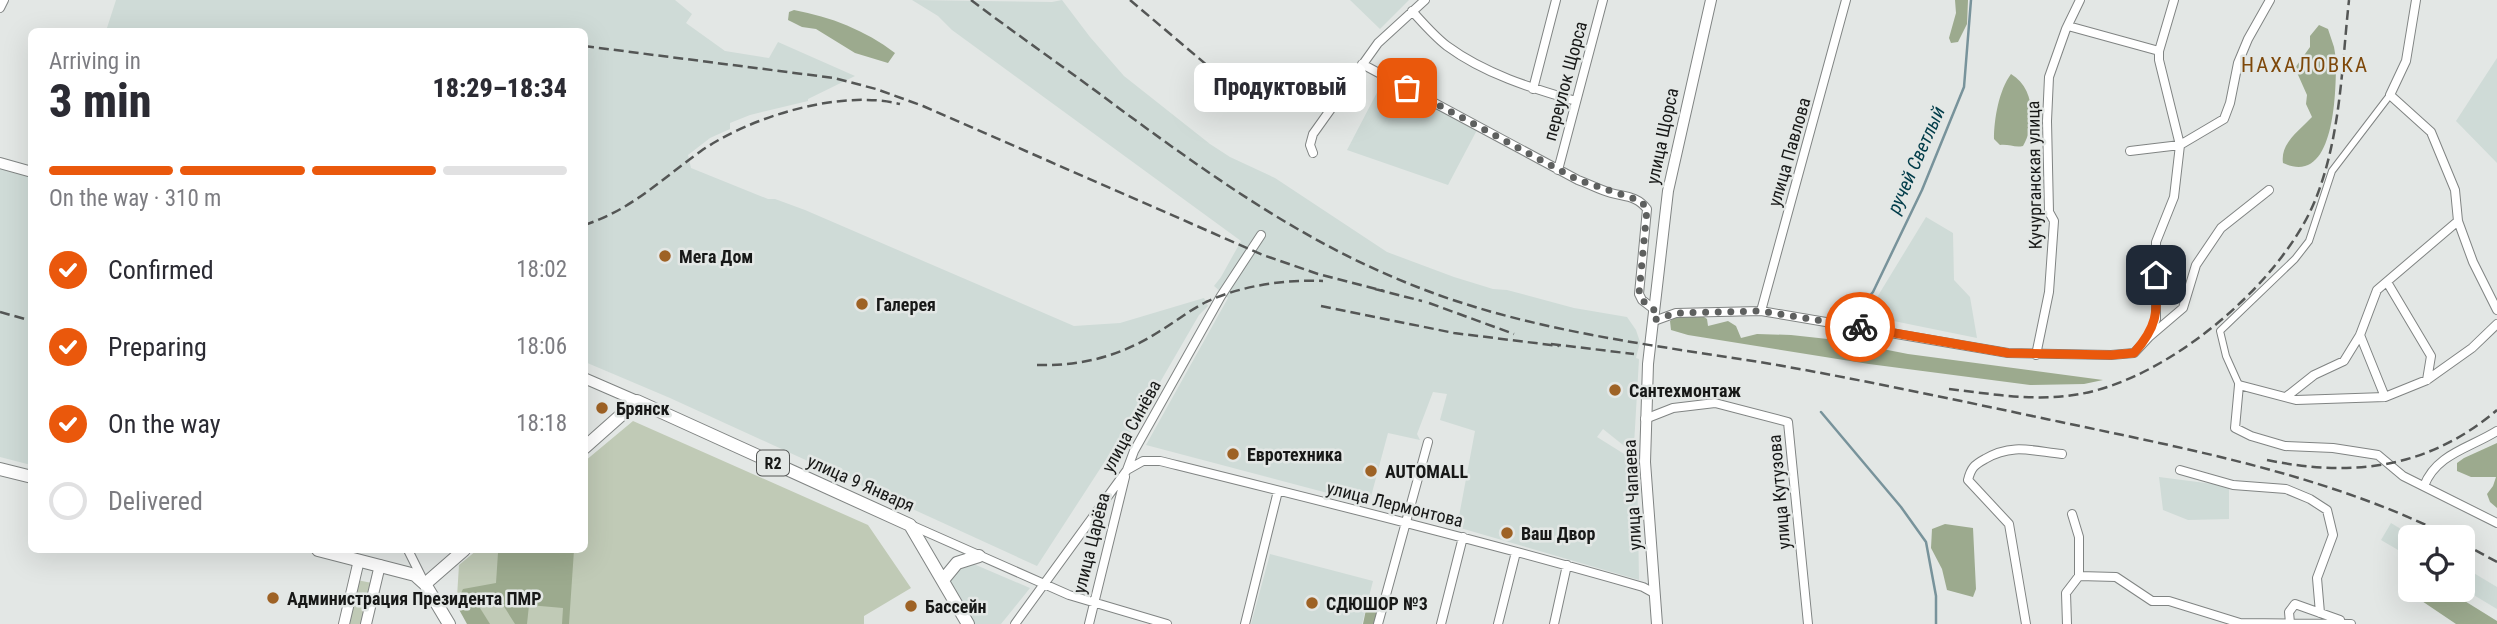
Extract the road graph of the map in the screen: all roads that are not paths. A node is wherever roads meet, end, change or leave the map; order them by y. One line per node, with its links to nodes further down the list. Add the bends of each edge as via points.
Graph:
1 (4, 0): 11 (street)
2 (1425, 0): 12 (street)
3 (1556, 0): 16 (street)
4 (1603, 0): 18 (street, переулок Щорса)
5 (1711, 0): 31 (street, улица Щорса, via 1672,167)
6 (1846, 0): 30 (street, улица Павлова)
7 (2080, 0): 13 (street, Кучурганская улица)
8 (2174, 0): 14 (street)
9 (2270, 0): 19 (street, via 2238,63 2224,119)
10 (2416, 0): 17 (street, via 2406,61)
11 (0, 8)
12 (1412, 11): 15 (street); 16 (street, via 1467,60)
13 (2068, 26): 14 (street); 35 (street, Кучурганская улица, via 2049,77 2049,212 2054,221 2049,292)
14 (2159, 51): 19 (street)
15 (1362, 64): 21 (street, via 1313,134); 23 (street)
16 (1533, 89): 18 (street)
17 (2390, 95): 26 (street, via 2431,132 2455,190); 39 (street, via 2332,171 2309,241 2220,331)
18 (1576, 101): 23 (street, переулок Щорса)
19 (2180, 145): 20 (street); 34 (street, via 2174,197 2156,242 2156,319)
20 (2130, 151)
21 (1313, 153)
22 (0, 163): 24 (street)
23 (1558, 170): 31 (street, via 1641,201 1647,209 1639,294)
24 (28, 171)
25 (2269, 190): 34 (street, via 2221,228 2196,265 2183,308)
26 (2458, 221): 28 (street); 29 (street)
27 (1261, 235): 49 (street, улица Синёва, via 1221,296)
28 (2387, 282): 33 (street, via 2377,290); 38 (street, via 2431,356)
29 (2497, 310)
30 (1760, 311): 31 (street); 35 (street)
31 (1654, 315): 36 (street, улица Щорса)
32 (2497, 324): 38 (street)
33 (2360, 335): 40 (street, via 2344,361); 41 (street)
34 (2149, 337): 35 (street, via 2134,353)
35 (2036, 355)
36 (1648, 364): 43 (street, улица Чапаева)
37 (588, 380): 42 (street, улица 9 Января)
38 (2427, 380): 41 (street)
39 (2239, 385): 40 (street); 52 (street, via 2235,428 2285,446 2378,455)
40 (2286, 397): 41 (street)
41 (2385, 397)
42 (637, 401): 46 (main road); 57 (main road, улица 9 Января / R2)
43 (1645, 419): 71 (street, улица Чапаева); 89 (street, улица Кутузова, via 1673,408 1715,403 1788,422)
44 (2497, 431): 52 (street, via 2441,461)
45 (1428, 442): 55 (street)
46 (588, 445)
47 (2062, 454): 90 (street, via 2005,449 1975,464 1968,480 2009,524)
48 (0, 469): 51 (main road)
49 (1127, 470): 53 (street, улица Лермонтова, via 1151,460); 70 (street, улица Синёва); 72 (street, улица Царёва)
50 (2179, 470): 73 (street, via 2233,485 2286,489 2327,510 2333,535 2317,578)
51 (28, 476)
52 (2424, 486): 56 (street)
53 (1278, 491): 55 (street, улица Лермонтова); 83 (street)
54 (2072, 514): 67 (street, via 2080,537)
55 (1406, 523): 58 (street, улица Лермонтова); 84 (street)
56 (2497, 523)
57 (910, 525): 63 (street, улица 9 Января); 68 (main road)
58 (1462, 537): 59 (street, улица Лермонтова); 85 (street)
59 (1516, 552): 66 (street, улица Лермонтова); 86 (street)
60 (330, 553): 64 (main road)
61 (410, 553): 69 (street)
62 (461, 553): 69 (main road)
63 (979, 556): 68 (main road, via 957,563); 70 (street, улица 9 Января)
64 (359, 560): 65 (main road); 76 (street)
65 (380, 565): 69 (main road, via 410,573); 77 (street)
66 (1567, 565): 71 (street, улица Лермонтова); 87 (street)
67 (2079, 576): 74 (street, via 2116,577 2152,601 2169,601 2240,623); 91 (street, via 2066,593)
68 (943, 580): 79 (main road)
69 (425, 584): 78 (main road)
70 (1046, 585): 72 (street, улица 9 Января); 80 (street, улица Синёва)
71 (1654, 593): 88 (street, улица Чапаева)
72 (1094, 604): 81 (street, улица Царёва); 82 (street, улица 9 Января)
73 (2320, 613): 74 (street, via 2295,604 2289,612); 75 (street)
74 (2290, 623): 75 (street)
75 (2349, 623)
76 (344, 624)
77 (366, 624)
78 (449, 624)
79 (968, 624)
80 (1016, 624)
81 (1089, 624)
82 (1167, 624)
83 (1245, 624)
84 (1378, 624)
85 (1441, 624)
86 (1498, 624)
87 (1554, 624)
88 (1657, 624)
89 (1808, 624)
90 (2026, 624)
91 (2067, 624)

